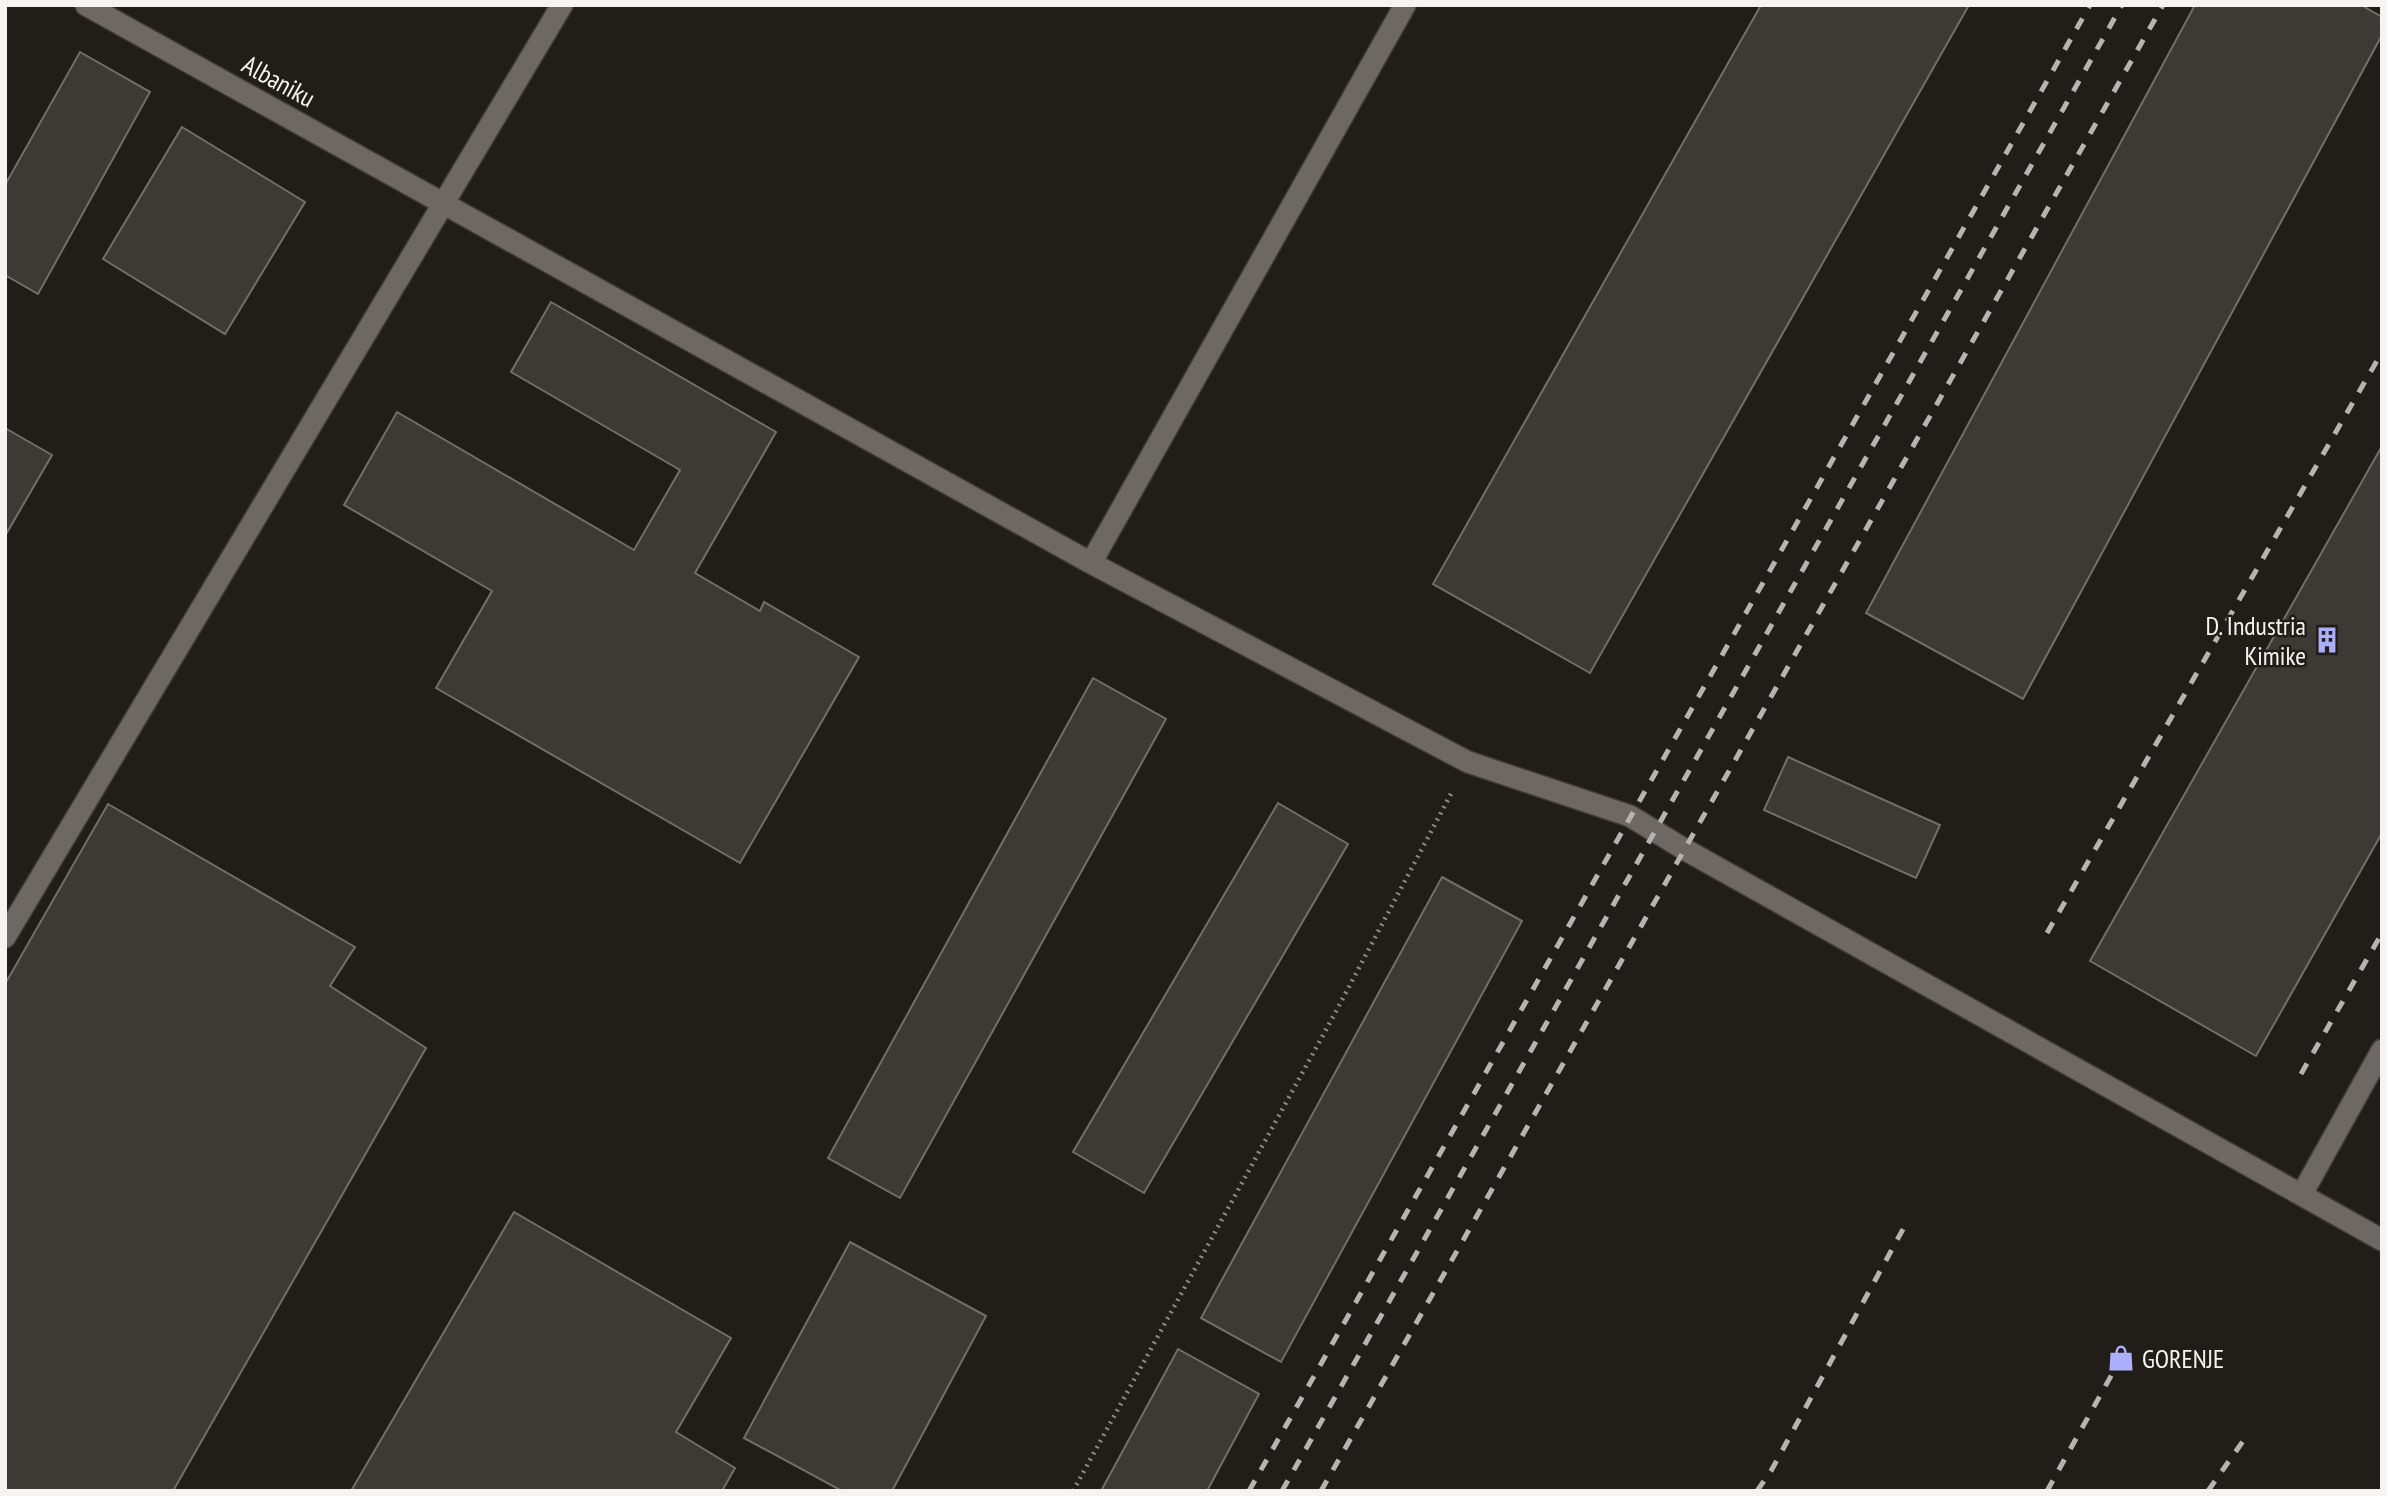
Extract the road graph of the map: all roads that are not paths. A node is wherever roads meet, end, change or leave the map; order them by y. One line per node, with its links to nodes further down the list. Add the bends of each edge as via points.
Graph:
1 (86, 5): 4 (lane, Albaniku)
2 (562, 5): 4 (lane)
3 (1405, 5): 5 (lane)
4 (444, 205): 5 (lane, Albaniku); 6 (lane)
5 (1091, 563): 8 (lane, Albaniku, via 1468,762 1630,816)
6 (5, 937)
7 (2382, 1050): 8 (lane)
8 (2302, 1194): 9 (lane, Albaniku)
9 (2382, 1240)

